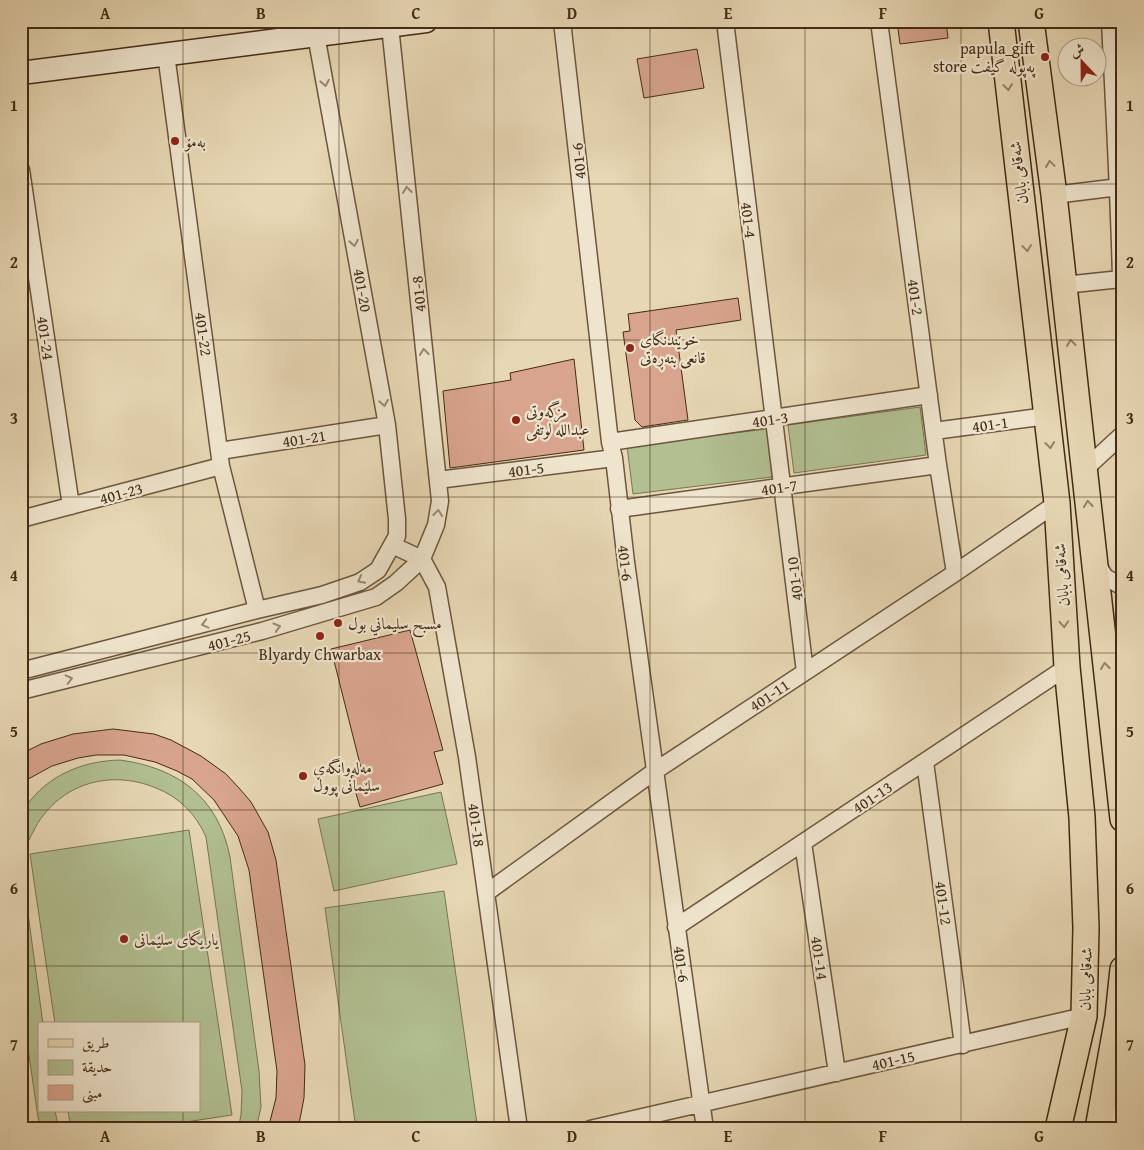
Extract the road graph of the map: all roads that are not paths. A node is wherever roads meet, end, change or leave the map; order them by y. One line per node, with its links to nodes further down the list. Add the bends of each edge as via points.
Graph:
1 (426, 21): 9 (street)
2 (562, 21): 26 (street, 401-6)
3 (725, 21): 22 (street, 401-4)
4 (879, 21): 20 (street, 401-2)
5 (1001, 21): 21 (main road, شەقامی بابان, one-way to 21)
6 (1031, 21): 12 (main road, شەقامی بابان)
7 (1045, 21): 12 (main road)
8 (1110, 21): 15 (street)
9 (390, 26): 10 (street); 30 (street, 401-8, one-way to 9)
10 (338, 27): 11 (street)
11 (316, 35): 13 (street); 23 (street, 401-20, one-way to 23)
12 (1035, 51): 18 (main road, شەقامی بابان, one-way to 12)
13 (166, 54): 14 (street); 27 (street, 401-22)
14 (21, 73)
15 (1119, 161): 17 (street)
16 (21, 170): 33 (street, 401-24)
17 (1119, 187): 18 (street); 19 (street, via 1121,279)
18 (1054, 195): 19 (main road, شەقامی بابان)
19 (1064, 285): 29 (main road, شەقامی بابان, one-way to 19)
20 (929, 395): 22 (street, 401-3); 24 (street, 401-2)
21 (1047, 416): 24 (street, 401-1); 32 (main road, شەقامی بابان, one-way to 32)
22 (774, 418): 26 (street, 401-3); 31 (street, 401-4)
23 (388, 424): 27 (street, 401-21); 36 (street, 401-20, via 397,519 397,536)
24 (934, 432): 28 (street, 401-2)
25 (1123, 434): 29 (street)
26 (612, 450): 30 (street, 401-5); 34 (street, 401-6)
27 (220, 458): 33 (street, 401-23); 41 (street, 401-22)
28 (938, 465): 31 (street, 401-7); 39 (street, 401-2)
29 (1085, 469): 38 (main road, شەقامی بابان, one-way to 29)
30 (438, 480): 37 (street, 401-8, one-way to 30, via 439,514)
31 (783, 486): 34 (street, 401-7); 44 (street, 401-10)
32 (1056, 503): 39 (street, 401-11); 42 (main road, شەقامی بابان, one-way to 42)
33 (72, 506): 35 (street, 401-23)
34 (620, 509): 47 (street, 401-6)
35 (21, 519)
36 (392, 545): 37 (street); 41 (street, 401-25, one-way to 41, via 378,570 360,582 322,595)
37 (422, 559): 45 (street, 401-25, one-way to 37, via 262,632 376,598); 50 (street, 401-18, via 437,587 467,757)
38 (1094, 560): 40 (street, via 1105,577); 48 (main road, شەقامی بابان, one-way to 38)
39 (955, 573): 44 (street, 401-11)
40 (1123, 587)
41 (257, 610): 43 (street, 401-25, one-way to 43)
42 (1067, 667): 46 (street, 401-13); 53 (main road, شەقامی بابان, via 1082,817 1086,928)
43 (21, 671)
44 (805, 672): 47 (street, 401-11)
45 (21, 691)
46 (925, 762): 49 (street, 401-13); 54 (street, 401-12)
47 (655, 771): 50 (street, 401-11); 51 (street, 401-6)
48 (1123, 819)
49 (803, 843): 51 (street, 401-13); 55 (street, 401-14)
50 (486, 893): 59 (street, 401-18)
51 (676, 927): 56 (street, 401-6)
52 (1123, 969): 58 (main road)
53 (1084, 1016): 54 (street, 401-15); 62 (main road, شەقامی بابان)
54 (963, 1045): 55 (street, 401-15)
55 (837, 1073): 56 (street, 401-15)
56 (701, 1103): 60 (street, 401-15); 61 (street, 401-6)
57 (1123, 1111): 58 (street)
58 (1099, 1126)
59 (519, 1129)
60 (590, 1129)
61 (705, 1129)
62 (1058, 1129)

